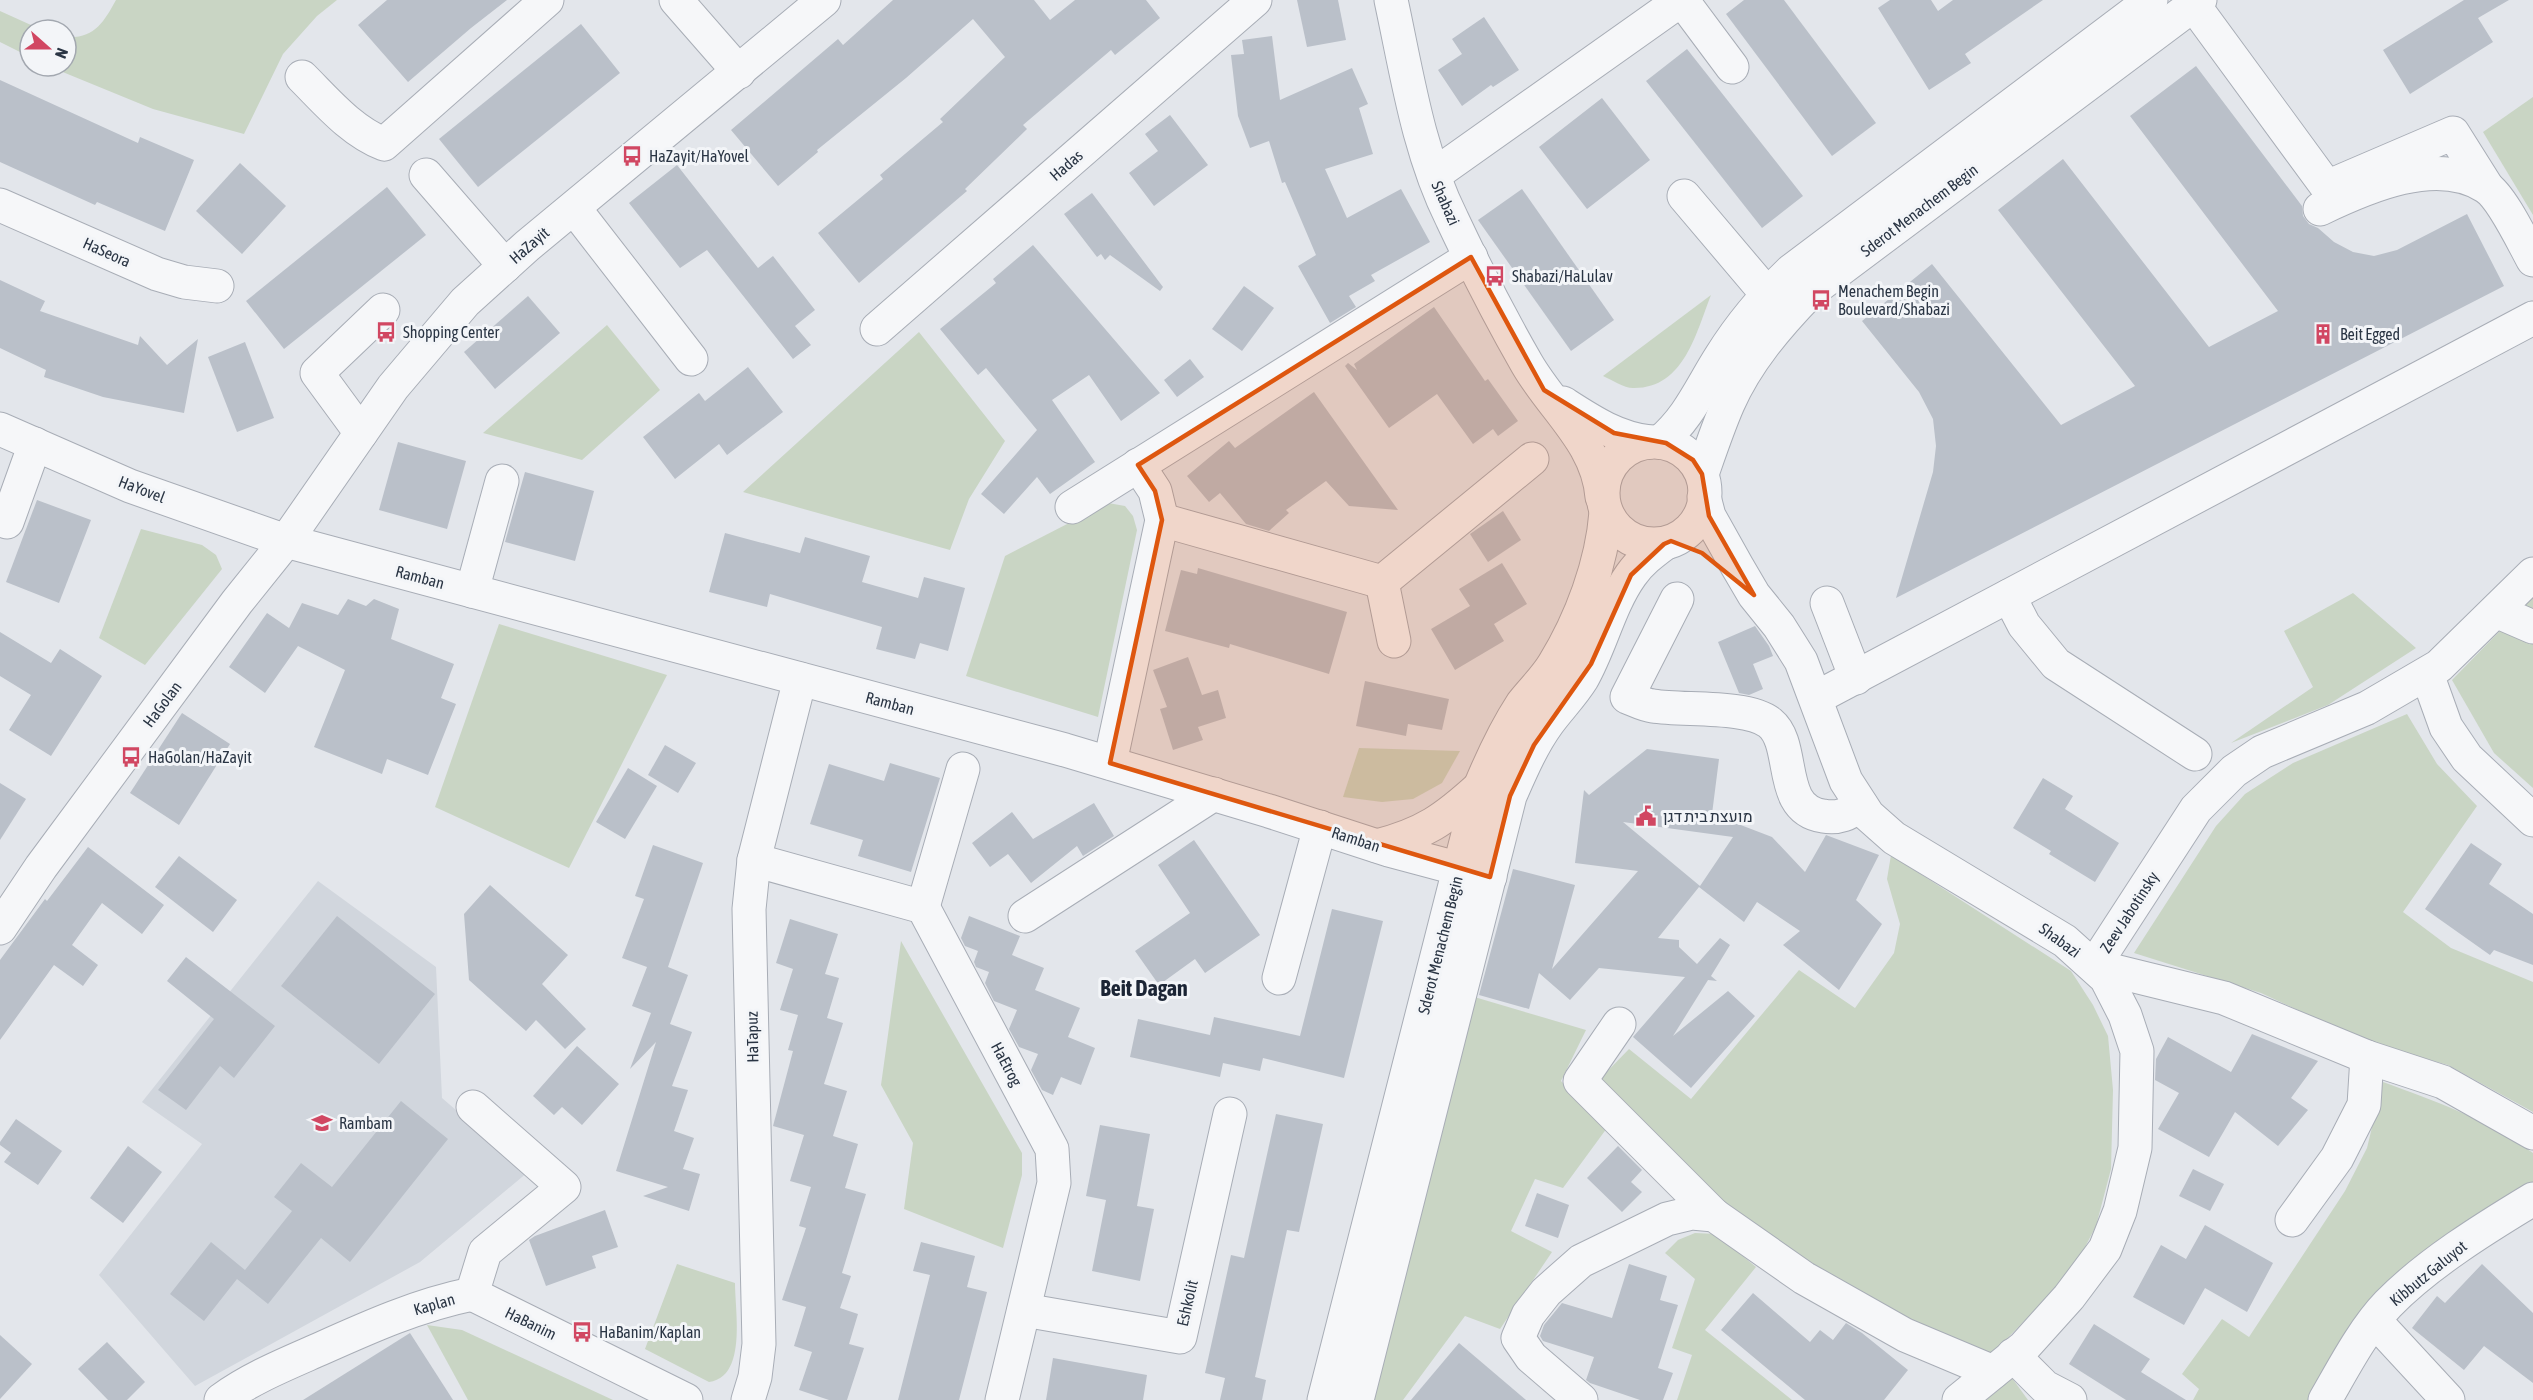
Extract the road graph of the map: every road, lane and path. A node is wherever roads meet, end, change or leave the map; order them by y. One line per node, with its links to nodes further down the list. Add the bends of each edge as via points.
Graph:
1 (547, 0): 11 (street, via 384,144 367,138)
2 (676, 0): 10 (street)
3 (824, 0): 10 (street, HaZayit)
4 (1255, 0): 26 (street, Hadas)
5 (1391, 0): 13 (street, Shabazi, via 1425,154)
6 (1681, 0): 9 (street); 13 (street)
7 (2151, 0): 23 (street, Sderot Menachem Begin, via 1824,243)
8 (2194, 2): 14 (street, via 2327,187 2453,133); 36 (street, Sderot Menachem Begin, via 1810,292 1765,342 1744,374 1728,403)
9 (1732, 67)
10 (739, 72): 17 (street, HaZayit)
11 (302, 78)
12 (426, 175): 21 (street)
13 (1434, 175): 19 (street, Shabazi)
14 (2487, 187): 18 (street, via 2457,176 2425,174 2391,180); 20 (street)
15 (1684, 196): 23 (street)
16 (0, 205): 22 (street, HaSeora, via 157,274)
17 (574, 208): 21 (street, HaZayit); 27 (street)
18 (2320, 209)
19 (1471, 257): 28 (street, Shabazi); 34 (street)
20 (2533, 260)
21 (505, 266): 30 (street, HaZayit, via 465,302 393,387)
22 (218, 286)
23 (1767, 294): 31 (street, Sderot Menachem Begin, via 1719,358 1691,409 1675,430)
24 (383, 310): 30 (street, via 317,373)
25 (2533, 318): 47 (street)
26 (877, 329)
27 (691, 359)
28 (1544, 390): 31 (street, Shabazi, via 1614,433); 37 (street, Shabazi, via 1584,444 1598,472)
29 (0, 429): 32 (street, HaYovel)
30 (361, 433): 41 (street, HaZayit)
31 (1655, 442): 36 (street, via 1681,449 1693,460); 37 (street, via 1635,445 1610,465 1604,480)
32 (35, 444): 40 (street); 41 (street, HaYovel, via 130,486)
33 (1532, 459): 44 (street)
34 (1138, 465): 38 (street); 39 (street, via 1155,491)
35 (502, 481): 45 (street)
36 (1703, 485): 42 (street, via 1703,509 1694,525 1681,537); 46 (street, Shabazi, via 1709,516)
37 (1604, 505): 42 (street, via 1615,528 1629,539 1646,544); 60 (street, Sderot Menachem Begin, via 1600,554 1563,650 1507,729)
38 (1072, 507)
39 (1162, 519): 44 (street); 58 (street)
40 (7, 522)
41 (286, 541): 45 (street, Ramban); 70 (street, HaGolan, via 237,602)
42 (1667, 542): 46 (street, Shabazi, via 1702,553); 67 (street, Sderot Menachem Begin, via 1631,575 1591,664 1530,753)
43 (2533, 574): 50 (street, Zeev Jabotinsky)
44 (1382, 582): 52 (street)
45 (472, 591): 55 (street, Ramban)
46 (1754, 595): 56 (street, Shabazi, via 1801,661)
47 (2010, 596): 54 (street); 57 (street, via 2024,625 2056,664)
48 (1677, 599): 62 (street, via 1627,697 1652,706 1749,713 1767,720 1778,730 1800,804 1815,815 1832,818)
49 (1827, 603): 54 (street)
50 (2496, 611): 51 (street); 53 (street, Zeev Jabotinsky)
51 (2533, 627)
52 (1394, 641)
53 (2427, 674): 63 (street, via 2446,727 2467,758); 71 (street, Zeev Jabotinsky, via 2367,708 2262,752 2234,771 2196,809)
54 (1856, 678): 56 (street)
55 (800, 679): 58 (street, Ramban); 66 (street, HaTapuz)
56 (1816, 698): 62 (street, Shabazi, via 1846,781)
57 (2195, 754)
58 (1110, 763): 61 (street, Ramban)
59 (963, 769): 68 (street)
60 (1480, 787): 65 (street, via 1435,823 1410,837); 67 (street, Sderot Menachem Begin)
61 (1214, 794): 64 (street, Ramban); 69 (street)
62 (1862, 806): 71 (street, Shabazi, via 1894,838 2065,941)
63 (2533, 820)
64 (1320, 827): 65 (street, Ramban); 72 (street)
65 (1377, 846): 67 (street, Ramban)
66 (753, 860): 68 (street); 88 (street, HaTapuz, via 749,909 759,1344)
67 (1474, 873): 90 (street, Sderot Menachem Begin); 91 (street, Sderot Menachem Begin)
68 (923, 907): 82 (street, HaEtrog, via 1052,1149 1054,1183)
69 (1025, 916)
70 (0, 928)
71 (2094, 966): 74 (street, Shabazi, via 2224,998); 84 (street, Zeev Jabotinsky, via 2106,978 2125,1015 2137,1052 2135,1148 2120,1211 2105,1249 2069,1297 2024,1347)
72 (1279, 978)
73 (1619, 1024): 79 (street, via 1580,1081)
74 (2367, 1057): 77 (street, Shabazi, via 2443,1082); 80 (street, via 2364,1105 2337,1158)
75 (473, 1107): 81 (street, Kaplan, via 564,1187 484,1252)
76 (1230, 1114): 82 (street, Eshkolit, via 1180,1337)
77 (2533, 1133)
78 (2533, 1199): 83 (street, Kibbutz Galuyot, via 2439,1261 2387,1305)
79 (1714, 1215): 84 (street, via 1804,1278 1905,1335); 92 (street, via 1692,1213 1667,1219 1581,1262 1546,1292 1528,1315 1518,1338 1532,1357)
80 (2292, 1220)
81 (472, 1294): 85 (street, Kaplan, via 440,1300 400,1315); 87 (street, HaBanim)
82 (1024, 1310): 89 (street, HaEtrog)
83 (2375, 1321): 95 (street, Kibbutz Galuyot); 96 (street)
84 (2003, 1364): 93 (street, Zeev Jabotinsky); 94 (street)
85 (256, 1391): 86 (street, Kaplan)
86 (221, 1400)
87 (686, 1400)
88 (748, 1400)
89 (1002, 1400)
90 (1324, 1400)
91 (1357, 1400)
92 (1581, 1400)
93 (1959, 1400)
94 (2070, 1400)
95 (2325, 1400)
96 (2448, 1400)

